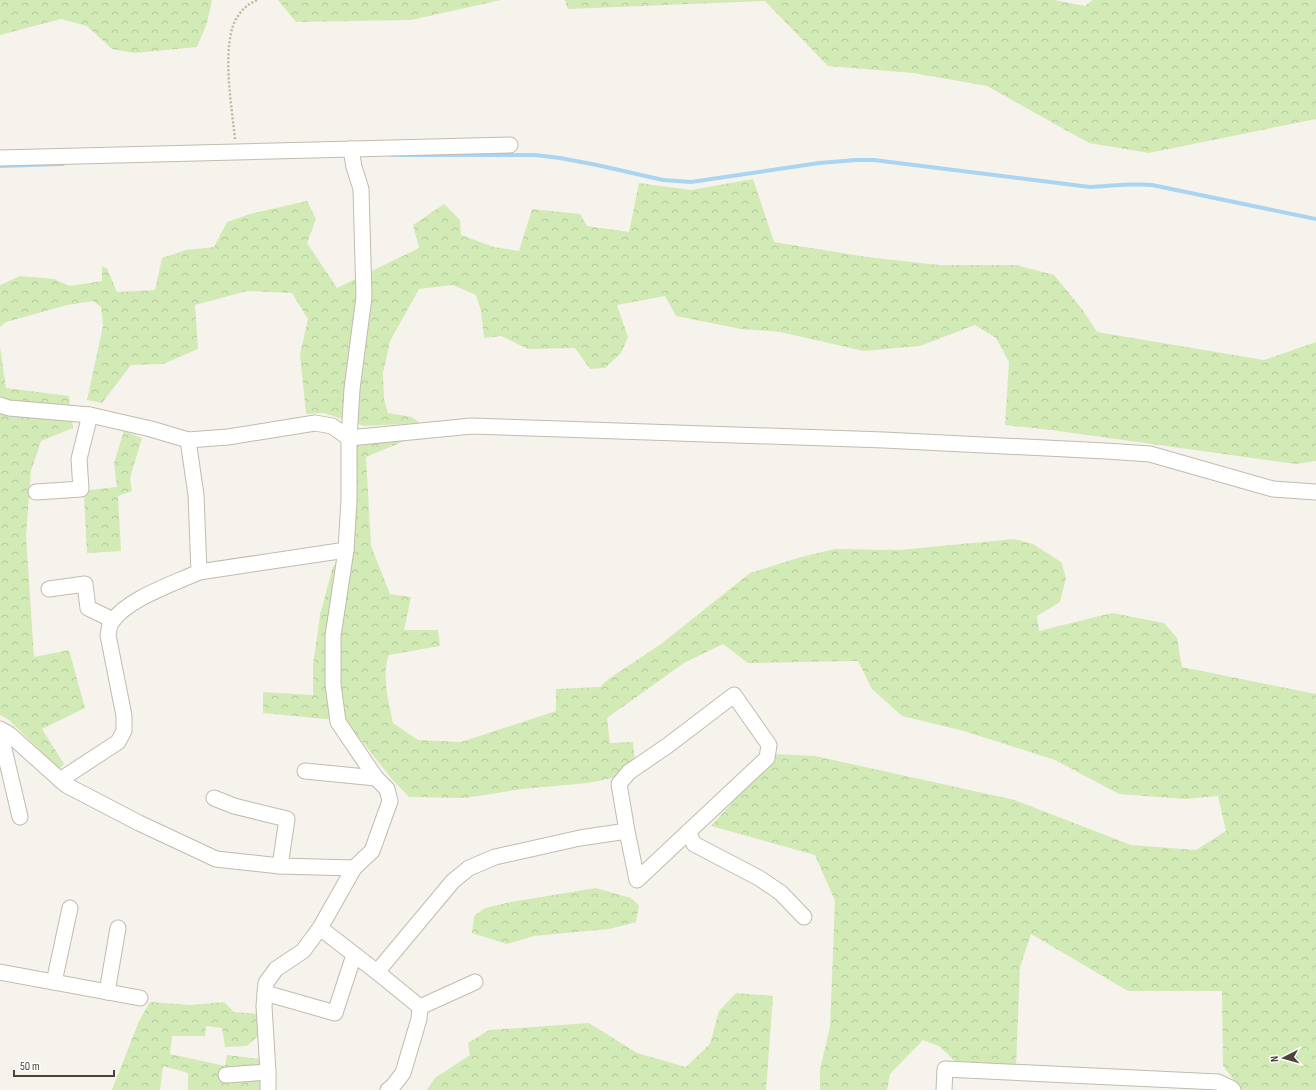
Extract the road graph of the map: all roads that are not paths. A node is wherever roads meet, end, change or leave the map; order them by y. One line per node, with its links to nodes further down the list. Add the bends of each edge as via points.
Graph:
1 (510, 145): 2 (street)
2 (351, 153): 3 (street, via 236,151); 6 (street, via 361,189 364,296 352,389)
3 (0, 158)
4 (0, 405): 5 (street)
5 (90, 415): 7 (street, via 151,428); 8 (street, via 79,459 81,489)
6 (349, 438): 7 (street, via 332,426 315,423 228,437); 9 (street, via 472,426 884,440 1106,451 1150,454 1273,489); 10 (street)
7 (188, 440): 11 (street, via 196,495)
8 (36, 492)
9 (1316, 492)
10 (346, 550): 11 (street); 17 (street, via 332,636 333,684 338,722)
11 (199, 572): 13 (street, via 131,602)
12 (48, 589): 13 (street, via 85,584 88,608)
13 (113, 620): 18 (street, via 108,635 124,716 124,731 118,742)
14 (0, 729): 18 (street, via 9,734)
15 (0, 732): 20 (street)
16 (305, 771): 17 (street)
17 (376, 778): 24 (street, via 387,789 390,801 372,850)
18 (60, 780): 23 (street, via 139,823 216,859)
19 (214, 798): 23 (street, via 234,806 287,819)
20 (20, 817)
21 (627, 831): 22 (street, via 637,880); 22 (street, via 619,784 629,772 734,695 770,745 767,758); 31 (street, via 580,838 495,857 469,868 453,881)
22 (688, 832): 26 (street, via 694,844 759,878 781,893)
23 (280, 866): 24 (street)
24 (354, 868): 28 (street)
25 (70, 908): 32 (street)
26 (804, 917)
27 (118, 928): 34 (street)
28 (320, 928): 29 (street); 35 (street, via 303,951 276,969 266,983)
29 (354, 955): 31 (street); 35 (street, via 335,1013)
30 (0, 972): 32 (street)
31 (377, 972): 37 (street)
32 (54, 982): 34 (street)
33 (475, 982): 37 (street)
34 (107, 992): 36 (street)
35 (265, 993): 38 (street)
36 (140, 998)
37 (420, 1007): 41 (street, via 419,1019 403,1073)
38 (268, 1072): 39 (street); 40 (street)
39 (226, 1075)
40 (268, 1090)
41 (388, 1090)
42 (944, 1090): 43 (street, via 945,1068 1218,1082)
43 (1233, 1090)

